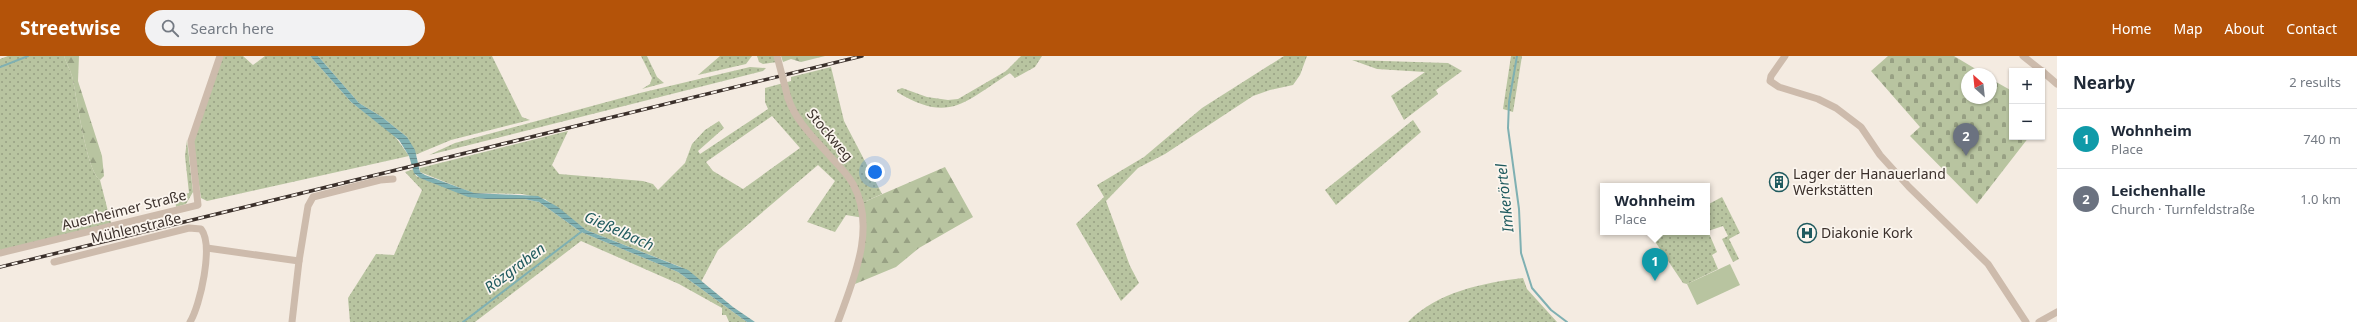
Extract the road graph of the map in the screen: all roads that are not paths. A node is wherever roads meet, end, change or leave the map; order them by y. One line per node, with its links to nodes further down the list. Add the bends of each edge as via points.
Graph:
1 (220, 56): 10 (street, Auenheimer Straße, via 191,141 198,205)
2 (777, 56): 16 (street, Stockweg, bridge, via 788,98 800,122 853,184 862,205 859,262)
3 (1785, 56): 17 (street, via 1771,76 1773,84 1818,99 1845,113 1869,137 1880,155 1909,187 1988,264)
4 (2023, 56): 5 (street)
5 (2038, 68)
6 (2045, 74): 7 (street)
7 (2057, 84)
8 (393, 179): 12 (street, via 313,197 308,206)
9 (207, 248): 11 (street, Mühlenstraße, via 205,234 196,227); 12 (street); 14 (street, Mühlenstraße, via 200,298)
10 (0, 254)
11 (54, 262)
12 (300, 262): 15 (street)
13 (2057, 312): 18 (street)
14 (190, 322)
15 (292, 322)
16 (838, 322)
17 (2026, 322)
18 (2039, 322)

